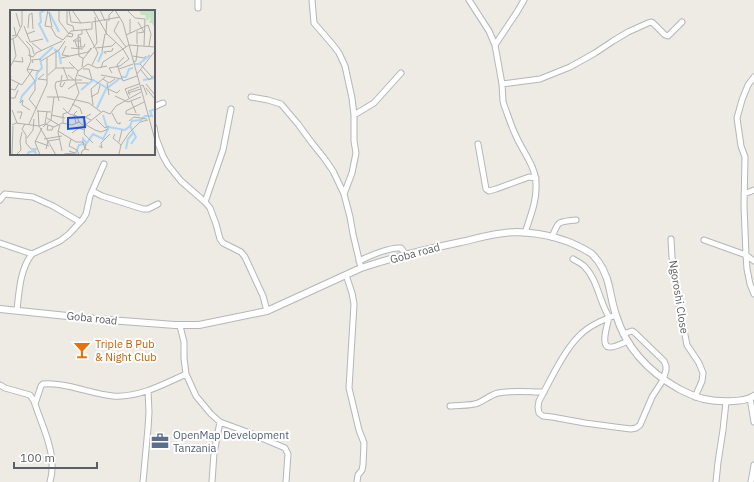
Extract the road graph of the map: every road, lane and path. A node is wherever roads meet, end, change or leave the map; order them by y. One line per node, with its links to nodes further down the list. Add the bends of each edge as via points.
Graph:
1 (198, 0): 5 (street)
2 (312, 0): 15 (street, via 314,23 339,53 345,66)
3 (469, 0): 7 (street, via 489,30)
4 (524, 0): 7 (street)
5 (198, 8)
6 (682, 22): 10 (street, via 668,36 653,23 648,22 570,67 540,79)
7 (495, 45): 10 (street)
8 (401, 73): 15 (street, via 374,102)
9 (754, 77): 23 (street, via 748,85 737,118 745,157)
10 (502, 84): 19 (street, via 504,105)
11 (251, 97): 22 (street, via 281,104 324,158)
12 (163, 103): 13 (street)
13 (155, 106)
14 (231, 109): 25 (street, via 223,150)
15 (354, 115): 22 (street, via 356,153)
16 (155, 132): 25 (street, via 168,165 180,181)
17 (478, 144): 19 (street, via 486,189 490,191 529,177)
18 (104, 164): 21 (street)
19 (536, 178): 29 (street, via 534,201)
20 (754, 190): 23 (street)
21 (92, 191): 26 (street, via 143,209); 28 (street, via 86,214)
22 (344, 194): 38 (street)
23 (744, 194): 36 (street)
24 (0, 200): 28 (street, via 5,194 33,197)
25 (205, 202): 45 (street, via 210,208 220,239 245,257)
26 (158, 204)
27 (576, 220): 30 (street, via 558,224)
28 (80, 222): 34 (street, via 60,242)
29 (525, 233): 30 (street, Goba road); 35 (street, Goba road, via 481,237)
30 (552, 237): 46 (street, Goba road, via 574,244 594,255 606,276)
31 (671, 239): 55 (street, Ngoroshi Close, via 677,299 687,345 703,373)
32 (704, 240): 36 (street)
33 (0, 243): 34 (street)
34 (32, 254): 44 (street, via 22,277)
35 (406, 255): 38 (street, via 401,248 397,248); 40 (street, Goba road)
36 (746, 255): 39 (street); 42 (street)
37 (573, 259): 46 (street, via 584,266 592,277 605,311)
38 (359, 261): 40 (street)
39 (754, 261)
40 (362, 268): 41 (street, Goba road)
41 (346, 275): 45 (street, Goba road); 67 (street, via 354,304 349,388 364,443 362,470)
42 (754, 294)
43 (0, 309): 44 (street, Goba road)
44 (17, 310): 47 (street, Goba road)
45 (267, 311): 47 (street, Goba road, via 199,325)
46 (613, 316): 48 (street, Goba road); 49 (street, via 604,339 605,345 611,348); 54 (street, via 579,335)
47 (180, 326): 50 (street)
48 (623, 334): 49 (street, Goba road); 51 (street, via 634,332 664,361 666,370)
49 (628, 341): 51 (street, Goba road, via 633,350)
50 (186, 374): 53 (street); 60 (street, via 196,396)
51 (663, 380): 54 (street, via 652,397 640,425 631,429 541,415 538,407); 55 (street, Goba road)
52 (0, 385): 58 (street, via 30,395)
53 (148, 391): 58 (street, via 114,396 43,384); 64 (street, via 149,412)
54 (544, 392): 59 (street, via 496,394 471,405)
55 (695, 397): 57 (street, Goba road)
56 (752, 397): 57 (street, Goba road); 61 (street)
57 (726, 402): 68 (street)
58 (35, 404): 63 (street, via 52,455)
59 (450, 406)
60 (220, 422): 65 (street); 66 (street, via 284,448 288,454)
61 (754, 422)
62 (754, 465): 69 (street)
63 (50, 482)
64 (143, 482)
65 (212, 482)
66 (286, 482)
67 (356, 482)
68 (716, 482)
69 (751, 482)

